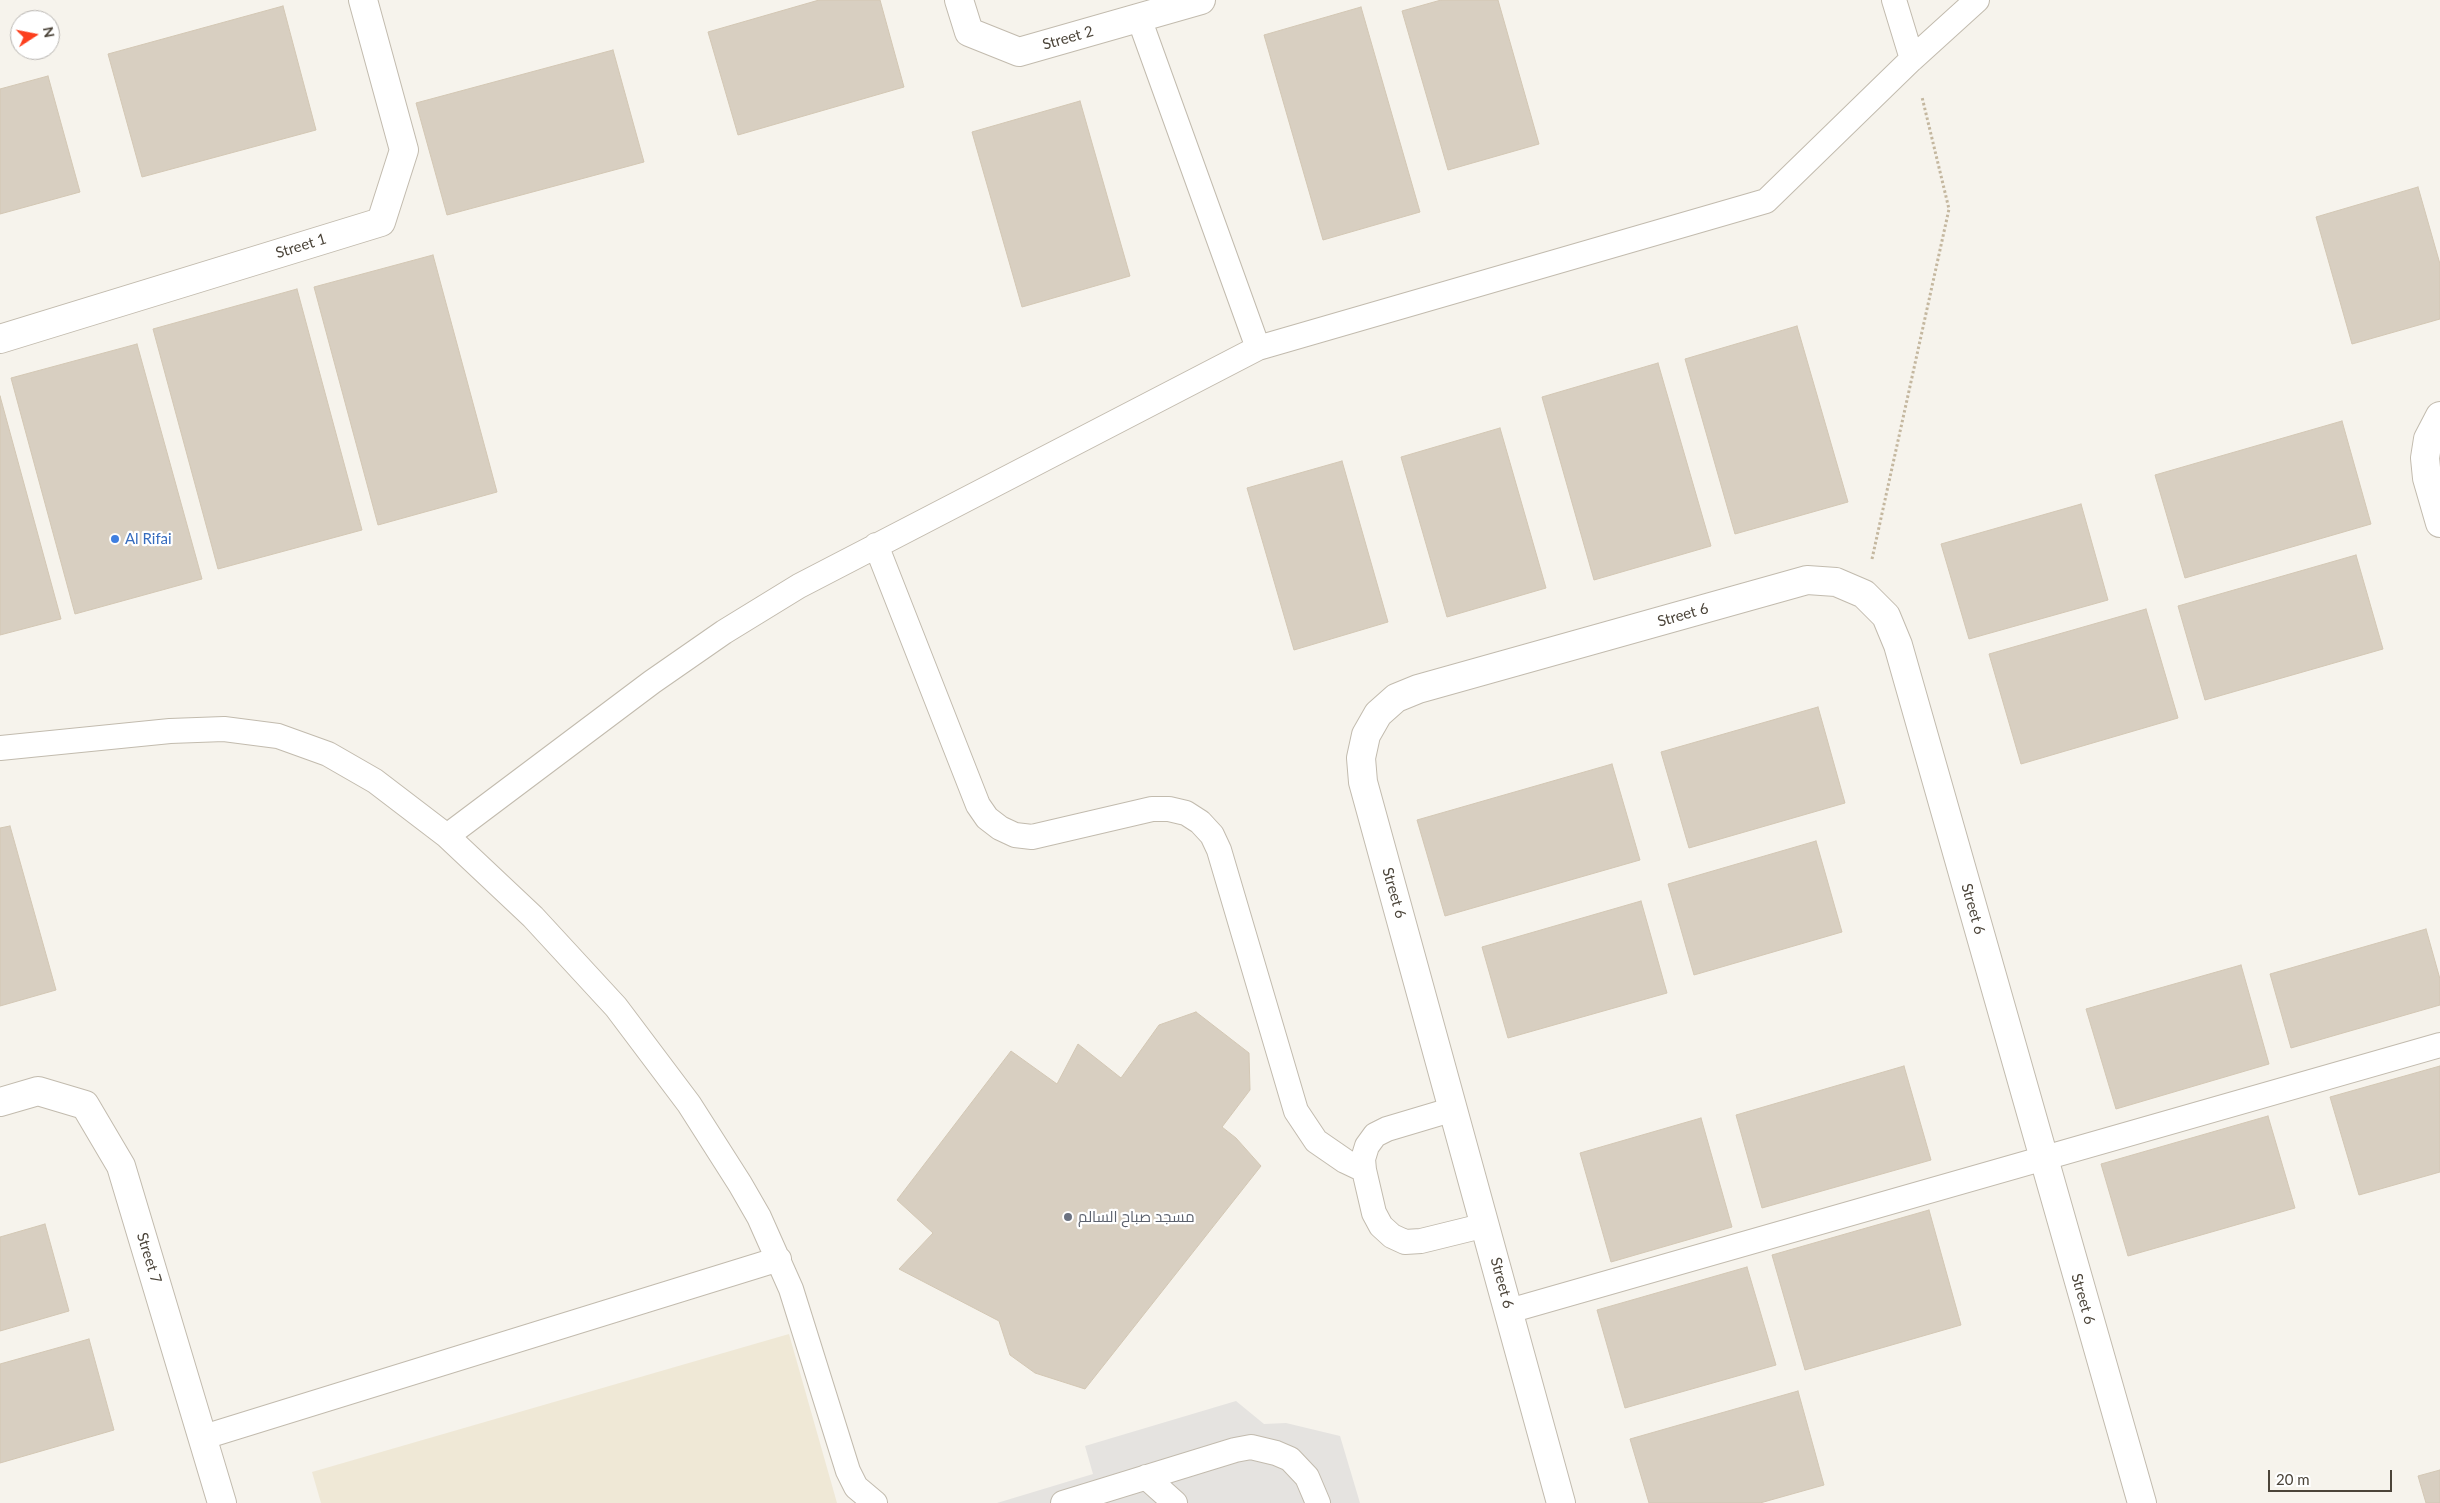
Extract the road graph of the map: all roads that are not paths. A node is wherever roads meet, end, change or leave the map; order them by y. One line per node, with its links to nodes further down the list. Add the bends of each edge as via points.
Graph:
1 (363, 0): 8 (street, Street 1, via 404,150 382,222)
2 (959, 0): 6 (street, Street 2, via 969,32 1019,52)
3 (1201, 0): 6 (street, Street 2)
4 (1894, 0): 7 (lane)
5 (1977, 0): 7 (lane)
6 (1139, 18): 9 (lane)
7 (1912, 59): 9 (lane, via 1766,201)
8 (0, 339)
9 (1258, 348): 12 (lane)
10 (2440, 416): 11 (street, via 2428,439 2425,458 2427,478)
11 (2440, 523)
12 (876, 545): 14 (lane, via 799,586 724,632); 19 (lane, via 978,805 987,818 1016,835 1032,837 1152,808 1169,809 1186,813 1212,835 1296,1111 1316,1141)
13 (0, 748): 14 (lane, via 170,730 224,729 278,736 328,754 368,777)
14 (447, 836): 21 (lane, via 533,917 616,1007 689,1104 740,1184)
15 (2440, 1045): 18 (lane)
16 (0, 1102): 23 (street, Street 7, via 38,1091 85,1105 121,1166)
17 (1454, 1109): 18 (street, Street 6, via 1364,782 1361,758 1366,735 1378,714 1396,698 1418,689 1807,580 1836,582 1864,594 1886,616 1898,645); 19 (lane, via 1375,1135 1363,1158); 20 (street, Street 6)
18 (2043, 1158): 22 (lane); 31 (street, Street 6)
19 (1364, 1170): 20 (lane, via 1374,1213 1392,1236 1406,1242 1421,1241)
20 (1486, 1225): 22 (street, Street 6)
21 (779, 1259): 23 (lane); 27 (lane, via 848,1471 856,1487)
22 (1509, 1310): 30 (street, Street 6)
23 (204, 1438): 26 (street, Street 7)
24 (1146, 1477): 25 (lane); 28 (lane); 29 (lane, via 1251,1447 1290,1459 1307,1477)
25 (1071, 1502)
26 (222, 1503)
27 (875, 1503)
28 (1175, 1503)
29 (1318, 1503)
30 (1561, 1503)
31 (2142, 1503)

